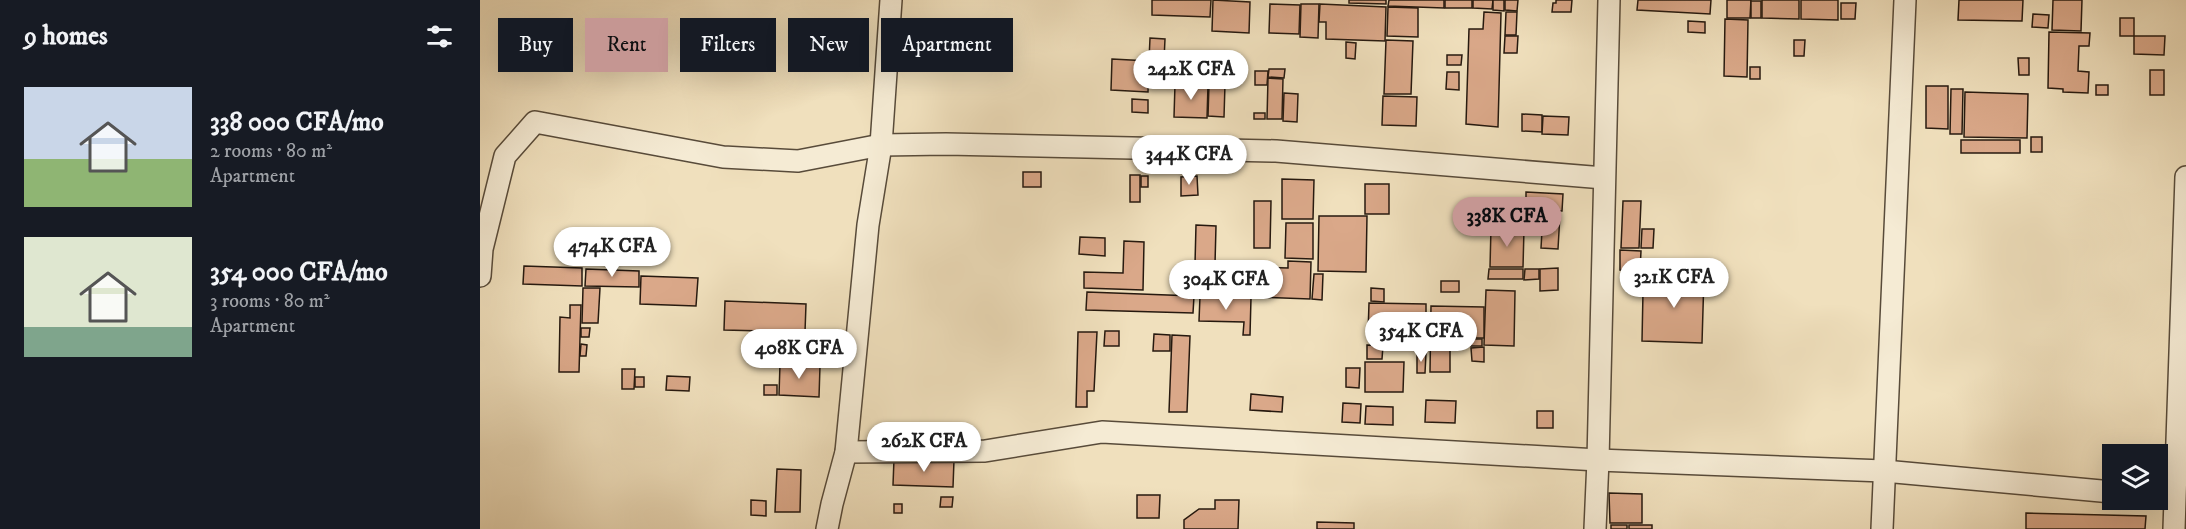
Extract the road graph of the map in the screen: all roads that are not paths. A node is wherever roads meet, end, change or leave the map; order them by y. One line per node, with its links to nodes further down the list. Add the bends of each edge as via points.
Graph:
1 (891, 0): 4 (street)
2 (1610, 0): 6 (street)
3 (1905, 0): 10 (street)
4 (881, 145): 6 (street, via 1276,151); 7 (street, via 798,161 723,157 535,122 505,156 482,249); 8 (street, via 868,225)
5 (2186, 177): 12 (street)
6 (1604, 178): 9 (street)
7 (480, 276)
8 (846, 452): 9 (street, via 986,451 1102,432); 13 (street)
9 (1598, 460): 10 (street); 14 (street)
10 (1884, 471): 11 (street); 15 (street)
11 (2102, 491)
12 (2173, 498): 16 (street)
13 (827, 529)
14 (1595, 529)
15 (1882, 529)
16 (2174, 529)

